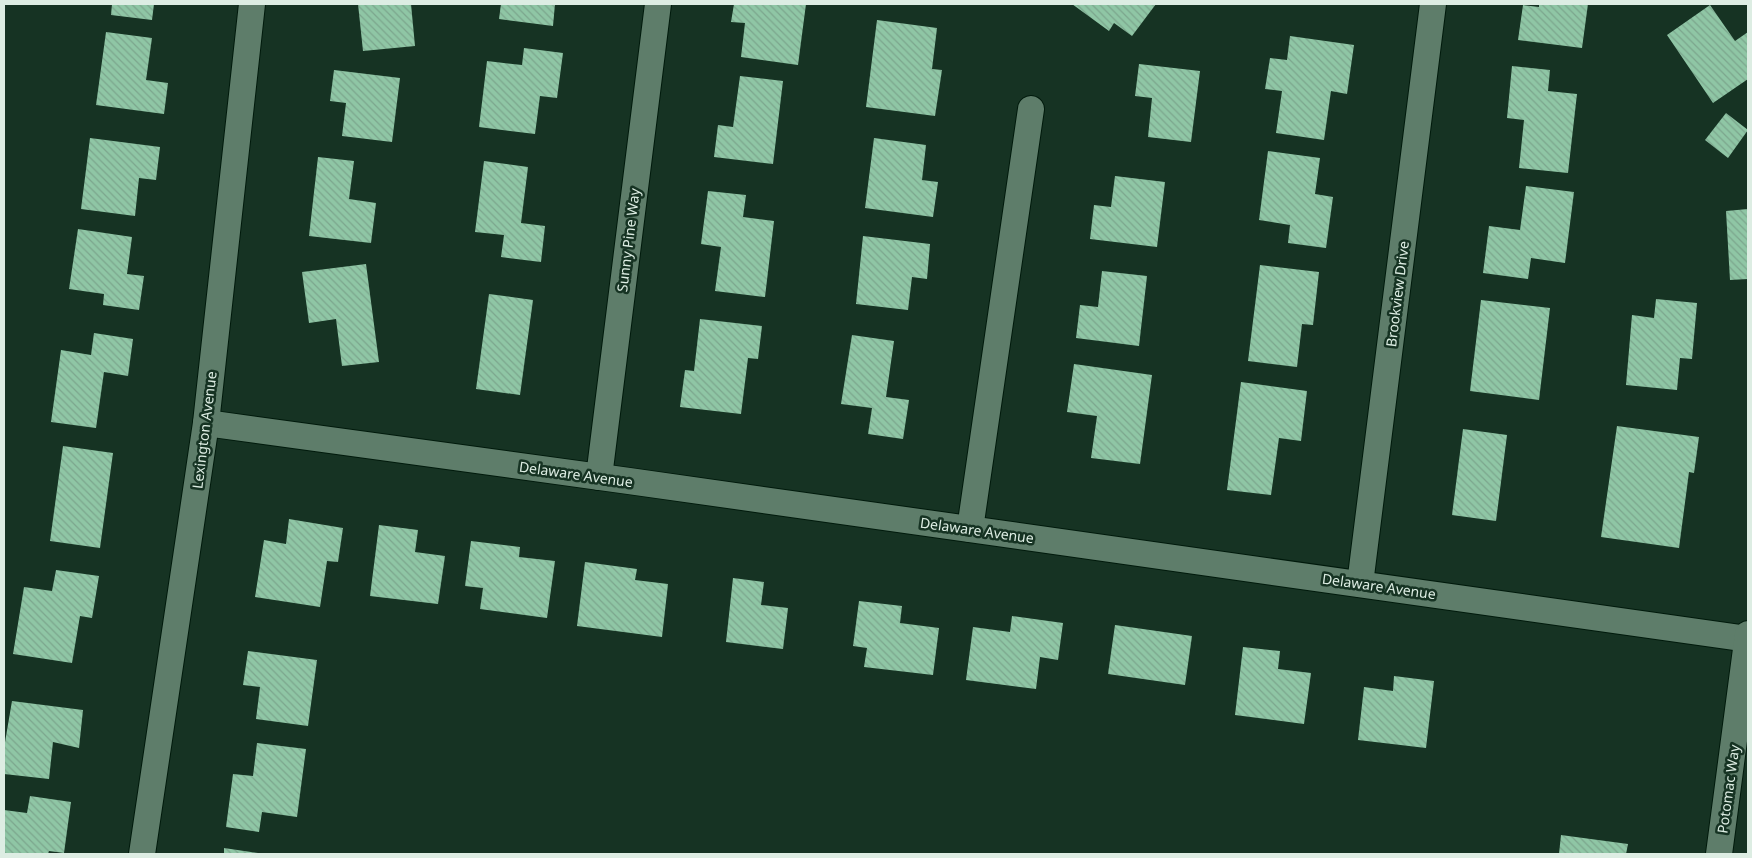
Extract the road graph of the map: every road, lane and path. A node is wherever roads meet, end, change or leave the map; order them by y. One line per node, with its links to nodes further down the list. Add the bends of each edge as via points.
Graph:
1 (252, 4): 5 (street, Lexington Avenue)
2 (658, 4): 6 (street, Sunny Pine Way)
3 (1433, 4): 8 (street, Brookview Drive)
4 (1031, 109): 7 (street)
5 (206, 423): 6 (street, Delaware Avenue); 10 (street, Lexington Avenue)
6 (599, 477): 7 (street, Delaware Avenue)
7 (970, 529): 8 (street, Delaware Avenue)
8 (1360, 584): 9 (street, Delaware Avenue)
9 (1748, 638): 11 (street, Potomac Way)
10 (142, 854)
11 (1719, 854)

